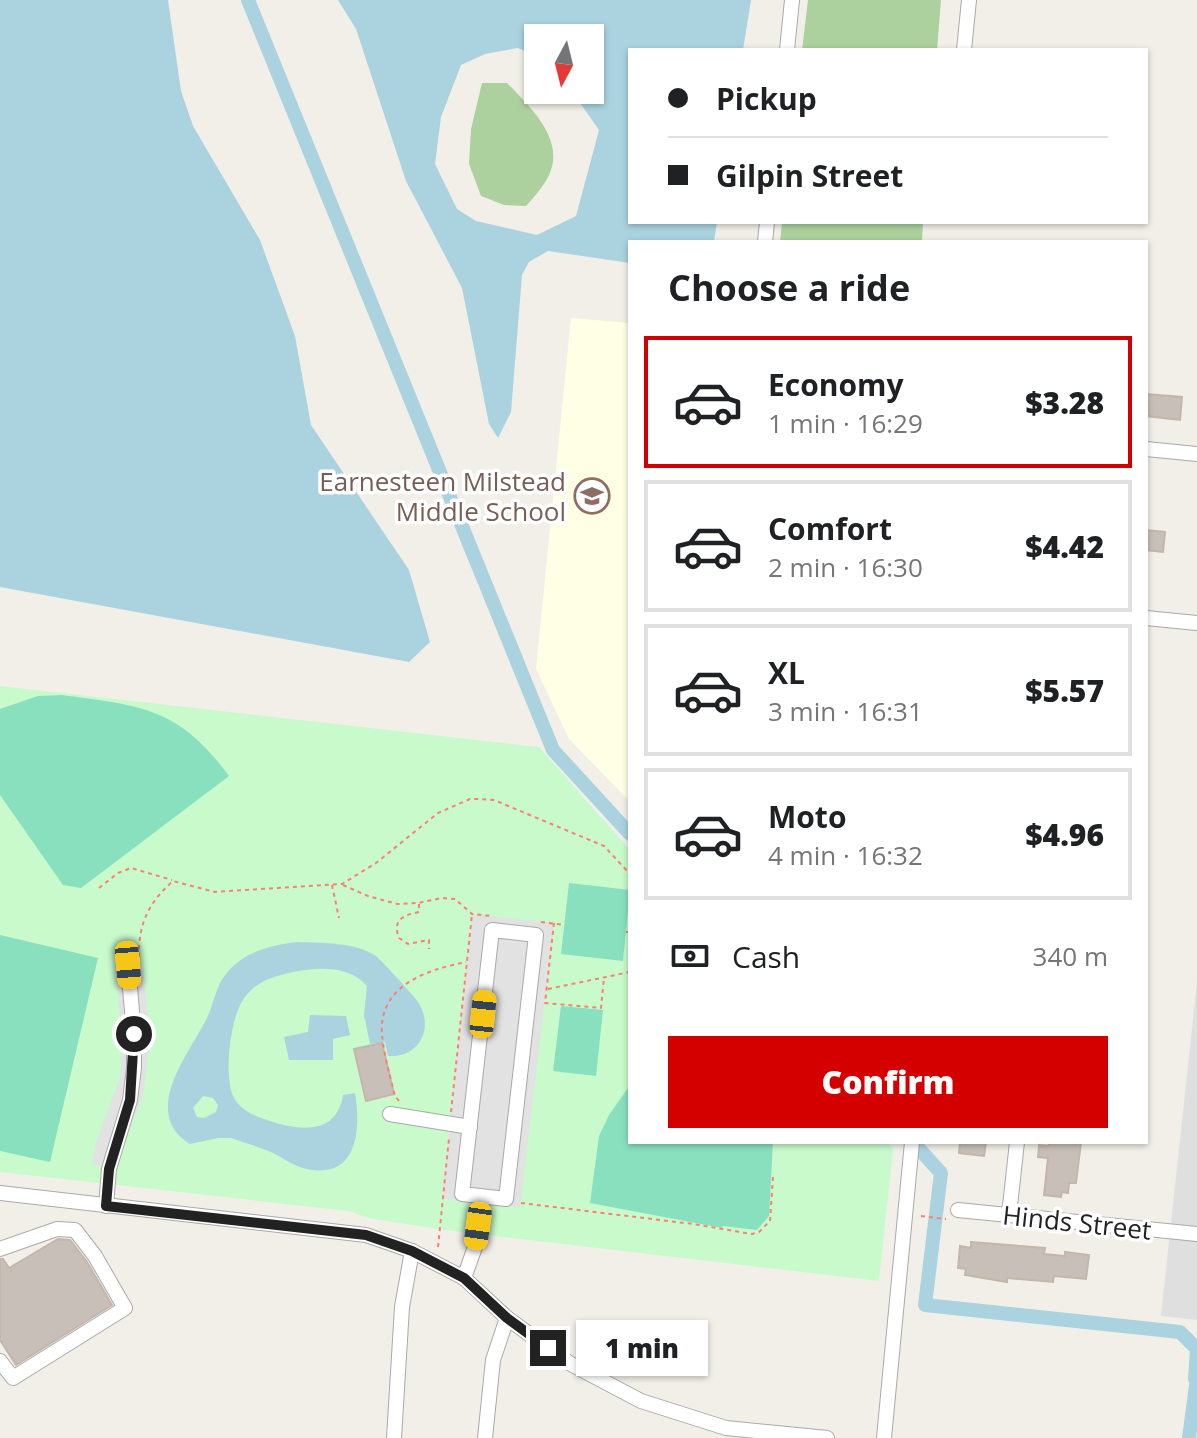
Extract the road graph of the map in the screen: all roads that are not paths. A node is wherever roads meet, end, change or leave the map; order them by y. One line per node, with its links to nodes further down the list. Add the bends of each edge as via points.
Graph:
1 (792, 0): 3 (street)
2 (969, 0): 4 (street)
3 (787, 48)
4 (964, 48)
5 (1148, 449): 6 (street)
6 (1197, 454)
7 (1148, 618): 8 (street)
8 (1197, 623)
9 (128, 965): 16 (street, via 134,1068 109,1169)
10 (390, 1114): 11 (street)
11 (470, 1127): 15 (street, via 462,1194); 15 (street, via 492,930 536,935 506,1199)
12 (912, 1144): 28 (street)
13 (1017, 1144): 18 (street)
14 (0, 1193): 16 (street)
15 (483, 1197): 22 (street)
16 (106, 1206): 21 (street, via 366,1235)
17 (952, 1215): 18 (street, Hinds Street)
18 (1009, 1215): 19 (street, Hinds Street)
19 (1197, 1234)
20 (0, 1249): 24 (street, via 57,1229 75,1230 125,1308 13,1378)
21 (412, 1251): 22 (street); 25 (street, via 402,1307)
22 (464, 1278): 23 (street)
23 (507, 1318): 26 (street, via 493,1360); 27 (street, via 569,1363 641,1401 726,1428)
24 (0, 1361)
25 (394, 1438)
26 (485, 1438)
27 (827, 1438)
28 (884, 1438)

